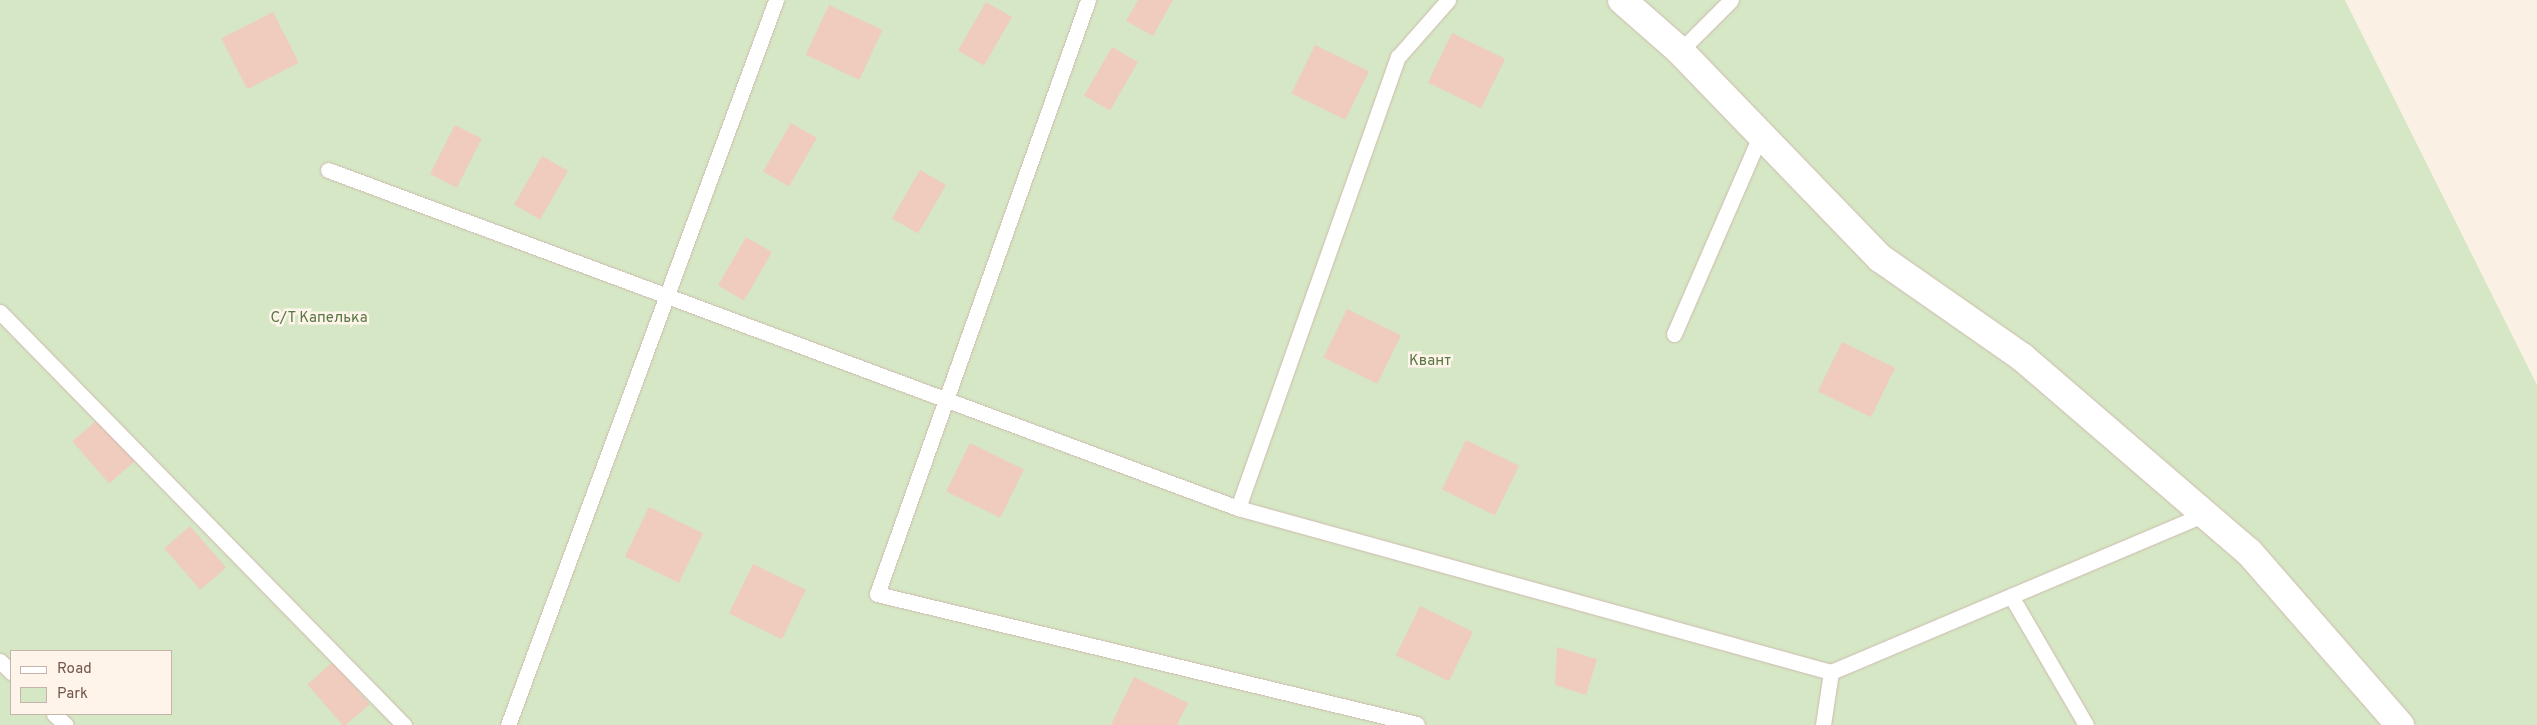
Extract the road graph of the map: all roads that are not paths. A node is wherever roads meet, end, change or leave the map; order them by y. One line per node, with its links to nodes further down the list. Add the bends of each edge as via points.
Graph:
1 (776, 0): 9 (lane)
2 (1088, 0): 12 (lane)
3 (1448, 0): 13 (lane, via 1398,57)
4 (1622, 0): 6 (street)
5 (1731, 0): 6 (lane)
6 (1680, 51): 7 (street)
7 (1760, 134): 11 (lane); 14 (street, via 1880,258 2022,356)
8 (328, 170): 9 (lane)
9 (667, 295): 12 (lane); 23 (lane)
10 (0, 312): 22 (lane)
11 (1674, 334)
12 (946, 399): 13 (lane); 20 (lane, via 877,594)
13 (1238, 508): 18 (lane)
14 (2205, 514): 15 (lane); 26 (street, via 2249,552)
15 (2011, 596): 18 (lane); 25 (lane)
16 (0, 661): 17 (lane)
17 (10, 671)
18 (1831, 672): 24 (lane)
19 (55, 715): 21 (lane)
20 (1417, 724)
21 (66, 725)
22 (404, 725)
23 (508, 725)
24 (1823, 725)
25 (2086, 725)
26 (2400, 725)

